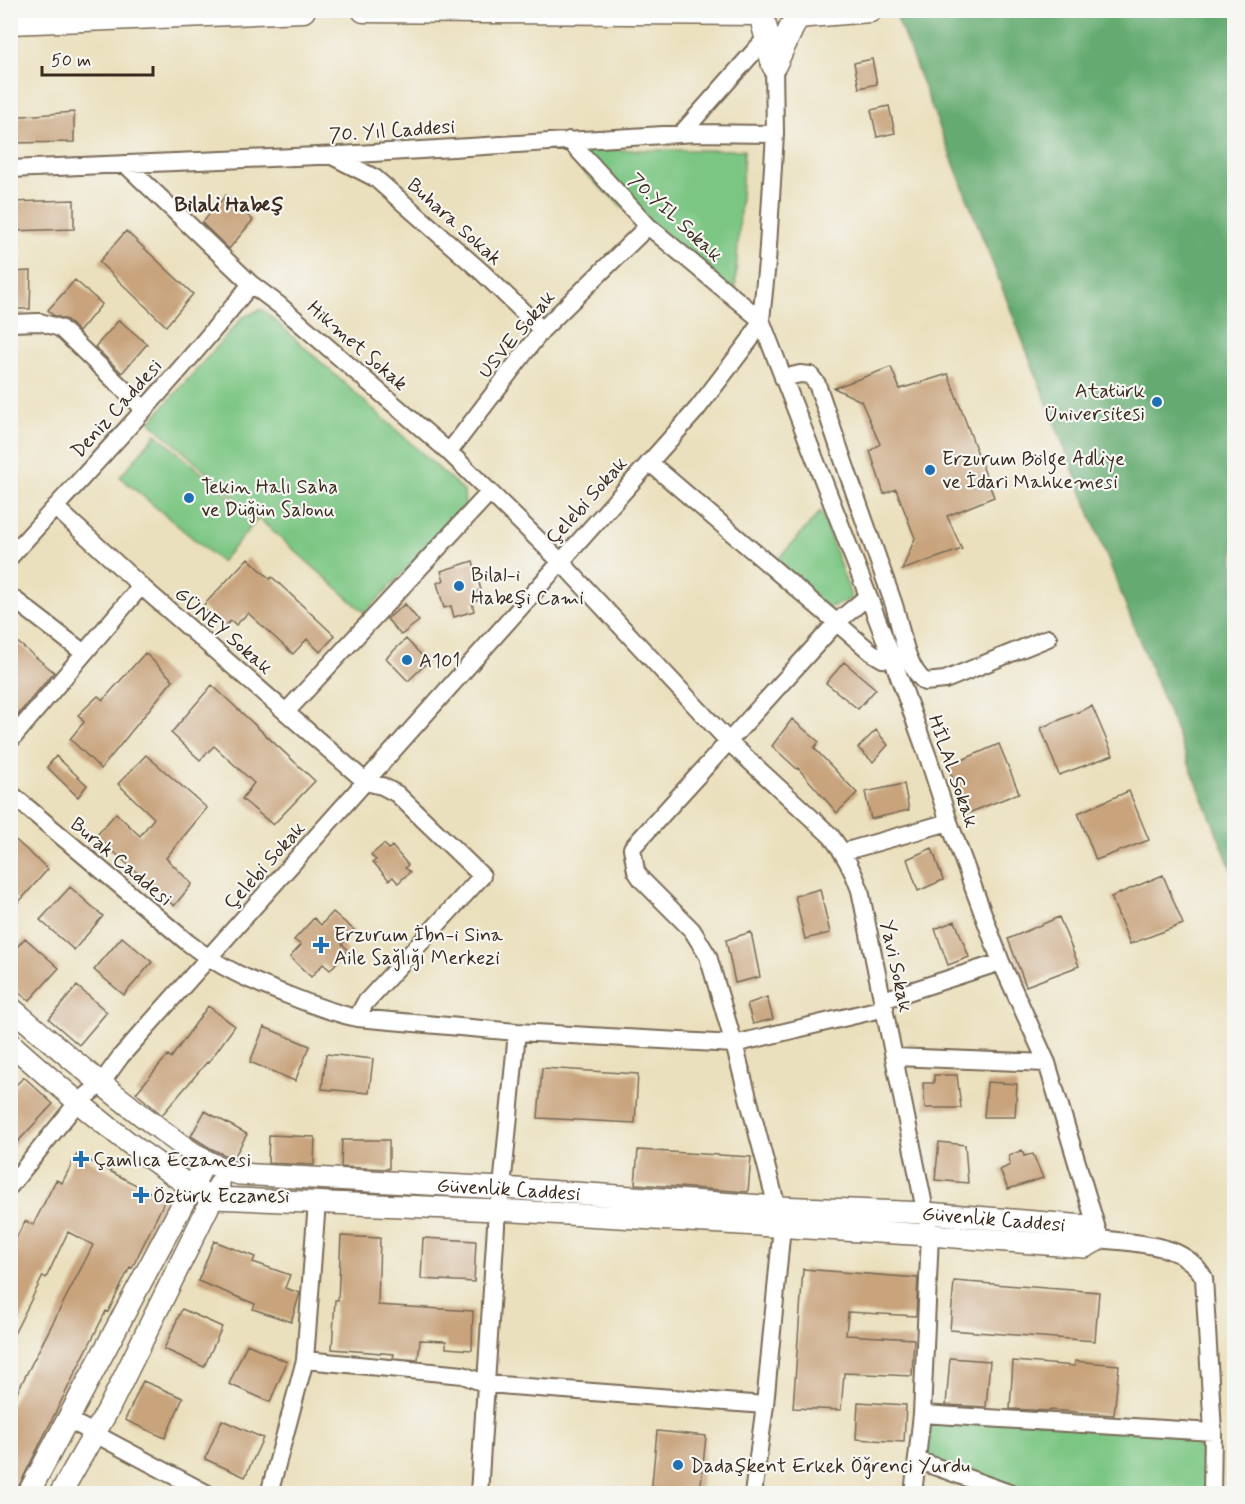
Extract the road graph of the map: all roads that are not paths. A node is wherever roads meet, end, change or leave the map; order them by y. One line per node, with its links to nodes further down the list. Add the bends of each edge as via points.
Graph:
1 (303, 10): 6 (highway)
2 (364, 10): 4 (highway)
3 (870, 10): 5 (highway)
4 (760, 12): 5 (highway, via 785,19); 7 (highway)
5 (801, 13): 8 (highway)
6 (10, 22)
7 (766, 38): 8 (highway); 9 (street)
8 (774, 66): 10 (street, Çelebi Sokak)
9 (681, 134): 10 (street, 70. Yıl Caddesi); 11 (street, 70. Yıl Caddesi)
10 (775, 134): 17 (street, Çelebi Sokak)
11 (569, 140): 12 (street, 70. Yıl Caddesi); 15 (street, 70.YIL Sokak)
12 (331, 155): 13 (street, 70. Yıl Caddesi); 19 (street, Buhara Sokak, via 375,178)
13 (125, 164): 14 (street, 70. Yıl Caddesi); 16 (street, Hikmet Sokak)
14 (10, 170)
15 (648, 226): 17 (street, 70.YIL Sokak); 19 (street, USVE Sokak)
16 (251, 284): 21 (street, Deniz Caddesi); 22 (street, Hikmet Sokak)
17 (761, 320): 20 (street, HİLAL Sokak); 23 (street, Çelebi Sokak, via 698,409)
18 (10, 323): 21 (street, via 40,322 60,328)
19 (542, 330): 22 (street, USVE Sokak)
20 (783, 378): 30 (street, HİLAL Sokak); 32 (street, via 810,375 817,384 918,676 925,682 945,680)
21 (144, 409): 25 (street, Deniz Caddesi)
22 (449, 452): 24 (street, Hikmet Sokak)
23 (649, 462): 27 (street, Çelebi Sokak); 31 (street)
24 (490, 492): 27 (street, Hikmet Sokak); 35 (street)
25 (55, 507): 26 (street, Deniz Caddesi); 28 (street, GÜNEY Sokak)
26 (10, 557)
27 (560, 561): 37 (street, Yavi Sokak); 38 (street, Çelebi Sokak)
28 (141, 586): 33 (street); 35 (street, GÜNEY Sokak)
29 (10, 596): 33 (street)
30 (868, 596): 31 (street); 34 (street, HİLAL Sokak)
31 (837, 622): 34 (street, via 876,656); 37 (street)
32 (1048, 638)
33 (84, 653): 36 (street)
34 (893, 660): 40 (street, HİLAL Sokak)
35 (286, 712): 38 (street, GÜNEY Sokak)
36 (10, 741)
37 (729, 742): 41 (street, Yavi Sokak, via 831,836); 49 (street, via 632,848 636,871 642,880 692,930 705,949)
38 (366, 782): 42 (street, Çelebi Sokak); 46 (street, via 397,794 482,876 365,1003)
39 (10, 793): 42 (street, Burak Caddesi)
40 (949, 822): 41 (street); 43 (street, HİLAL Sokak)
41 (843, 852): 44 (street, Yavi Sokak, via 860,890)
42 (208, 959): 46 (street, Burak Caddesi, via 252,982 333,1013); 52 (street, Çelebi Sokak)
43 (1001, 962): 44 (street, Burak Caddesi); 51 (street, HİLAL Sokak)
44 (884, 1004): 49 (street, Burak Caddesi); 50 (street, Yavi Sokak)
45 (10, 1007): 52 (main road, Güvenlik Caddesi)
46 (357, 1018): 47 (street, Burak Caddesi)
47 (517, 1032): 49 (street, Burak Caddesi); 58 (street)
48 (10, 1043): 53 (main road, Güvenlik Caddesi)
49 (734, 1044): 63 (street)
50 (895, 1057): 51 (street); 62 (street, Yavi Sokak)
51 (1047, 1063): 65 (street, HİLAL Sokak)
52 (100, 1085): 53 (street, Çelebi Sokak); 54 (main road, Güvenlik Caddesi)
53 (77, 1103): 56 (street, Çelebi Sokak); 57 (main road, Güvenlik Caddesi)
54 (205, 1162): 55 (main road, Güvenlik Caddesi); 57 (main road)
55 (225, 1170): 58 (main road, Güvenlik Caddesi, via 254,1175); 59 (main road)
56 (10, 1186)
57 (191, 1188): 59 (main road, Güvenlik Caddesi); 70 (main road)
58 (501, 1188): 61 (street); 63 (main road, Güvenlik Caddesi)
59 (214, 1198): 60 (main road, Güvenlik Caddesi); 72 (main road)
60 (317, 1202): 61 (main road, Güvenlik Caddesi); 66 (street)
61 (497, 1210): 63 (main road, Güvenlik Caddesi); 67 (street)
62 (926, 1213): 63 (main road, Güvenlik Caddesi); 64 (street, Yavi Sokak); 65 (main road, Güvenlik Caddesi, via 1085,1226)
63 (779, 1217): 64 (main road, Güvenlik Caddesi); 68 (street)
64 (930, 1235): 65 (main road, Güvenlik Caddesi, via 1085,1247); 69 (street, Yavi Sokak)
65 (1100, 1239): 71 (street, via 1175,1252 1200,1271 1204,1278)
66 (305, 1360): 67 (street, via 464,1375); 77 (street)
67 (486, 1384): 68 (street); 78 (street)
68 (765, 1405): 79 (street)
69 (922, 1414): 71 (street); 73 (street, Yavi Sokak)
70 (67, 1419): 72 (street); 74 (main road)
71 (1213, 1432): 82 (street)
72 (96, 1433): 75 (main road); 76 (street)
73 (917, 1461): 80 (street, Yavi Sokak); 81 (street)
74 (28, 1494)
75 (60, 1494)
76 (208, 1494)
77 (269, 1494)
78 (478, 1494)
79 (753, 1494)
80 (913, 1494)
81 (1012, 1494)
82 (1212, 1494)

